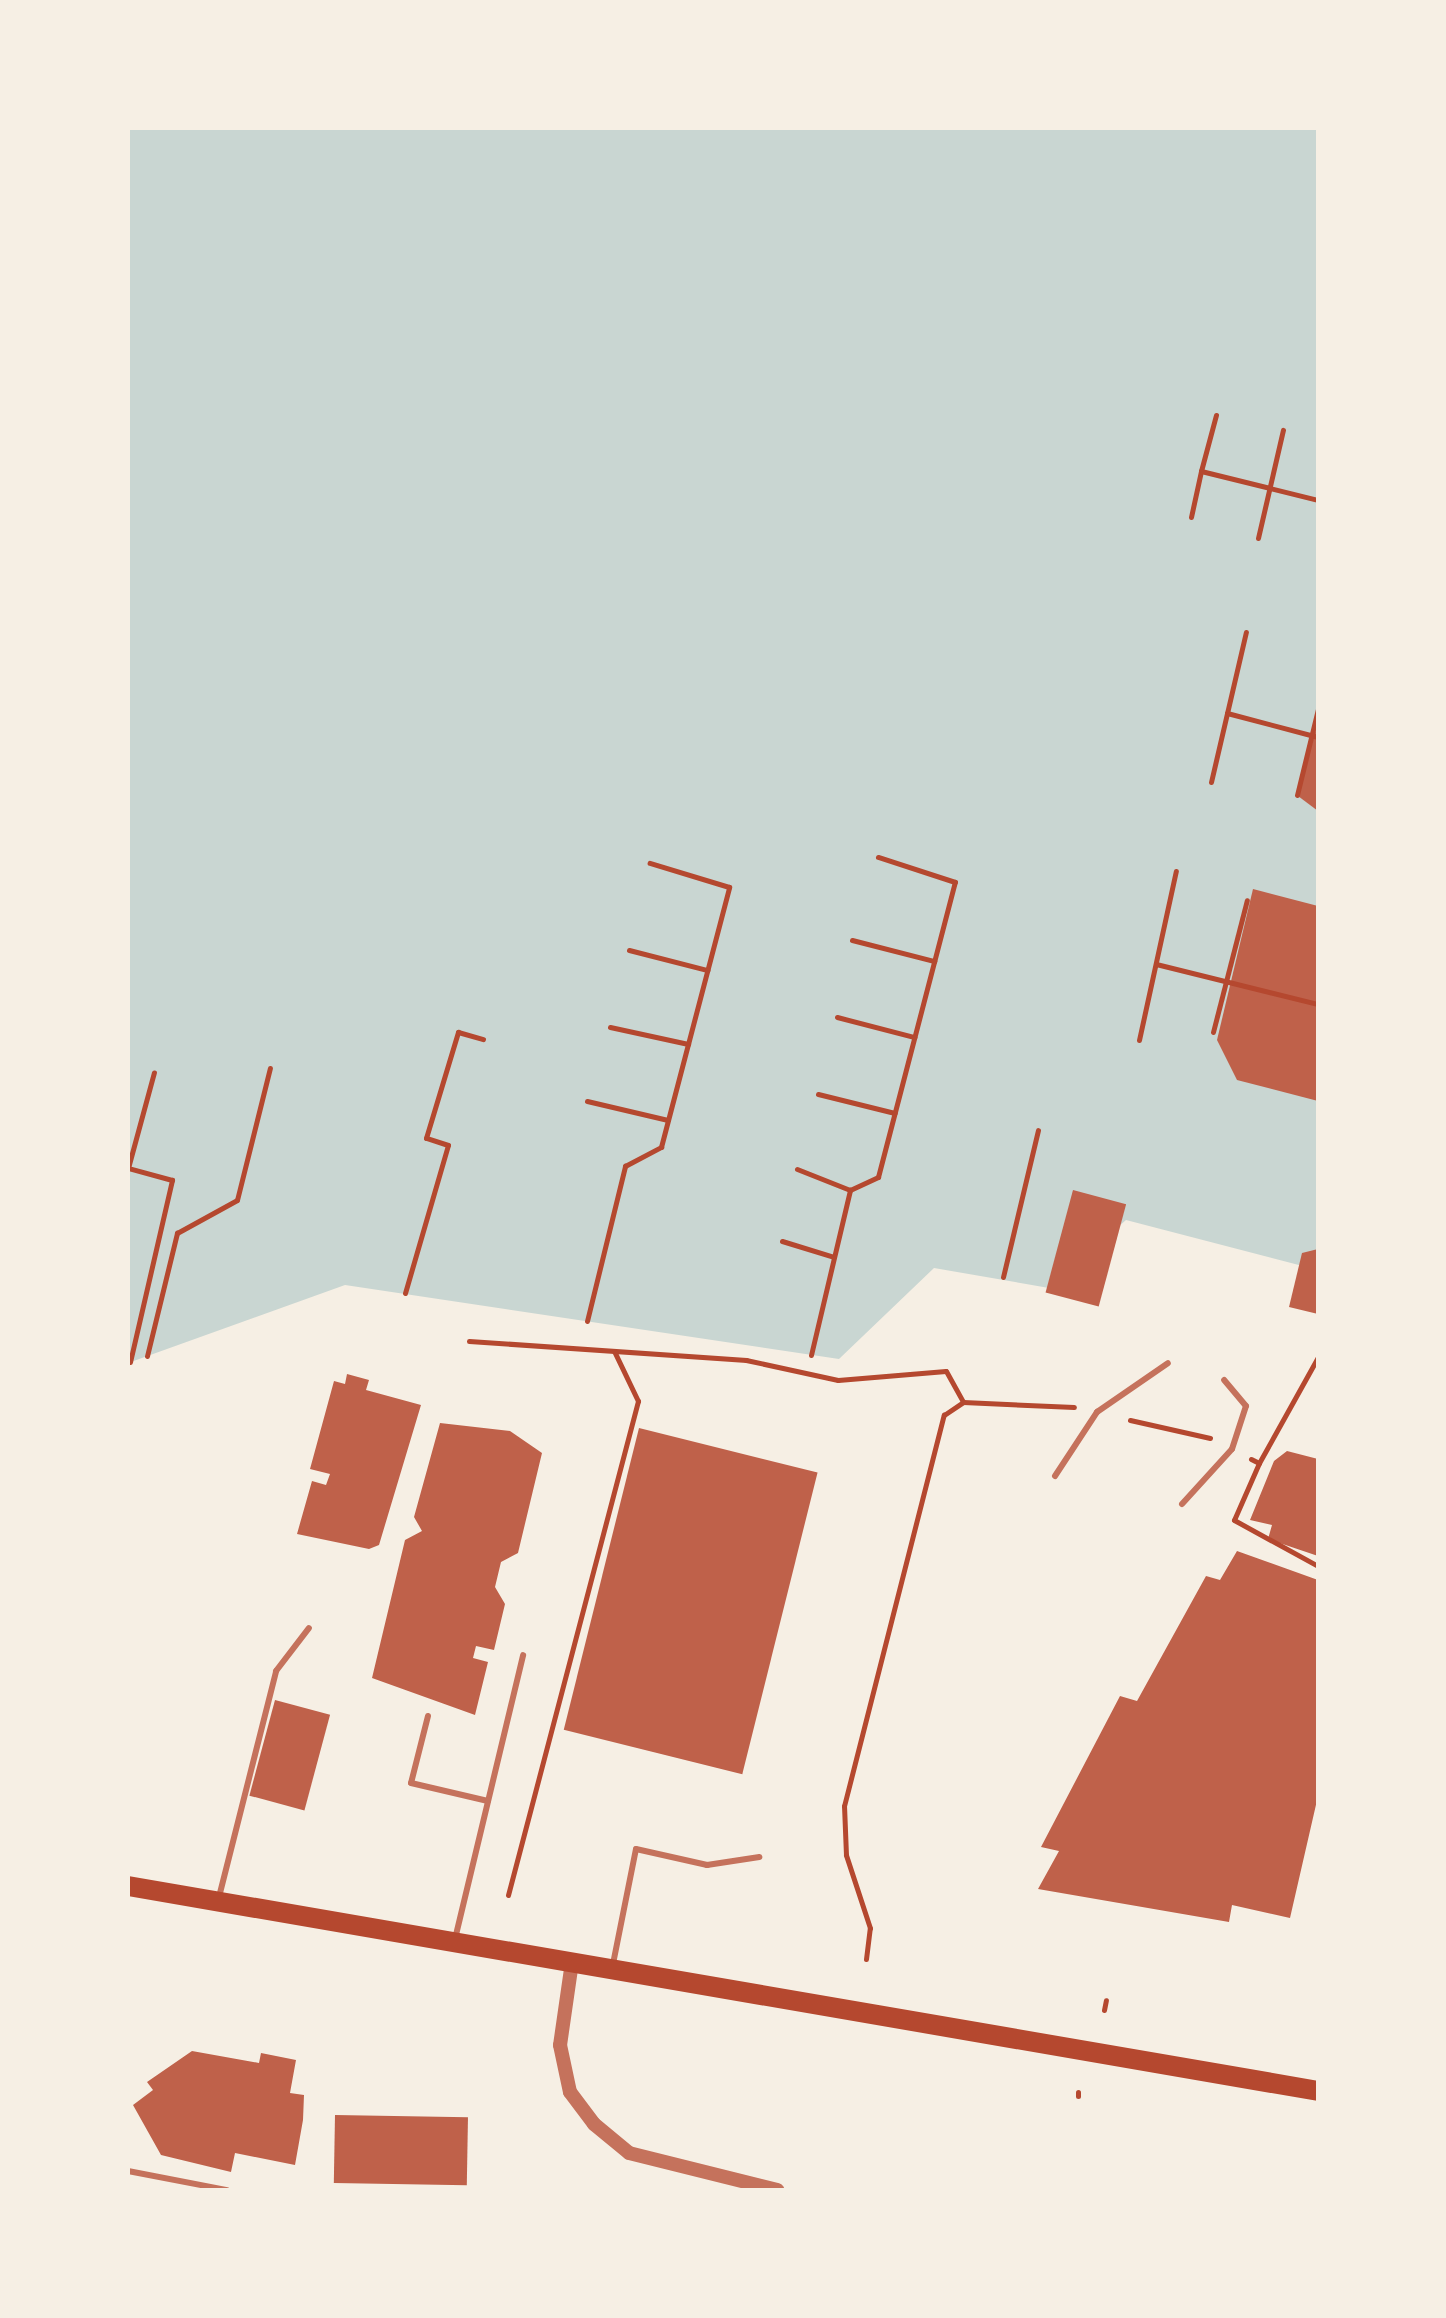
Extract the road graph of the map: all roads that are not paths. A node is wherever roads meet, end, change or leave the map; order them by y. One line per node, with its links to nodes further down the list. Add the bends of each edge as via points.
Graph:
1 (1168, 1363): 3 (lane, via 1097,1412)
2 (1224, 1380): 4 (lane, via 1246,1406 1232,1449)
3 (1055, 1476)
4 (1182, 1504)
5 (309, 1628): 11 (lane, via 276,1671)
6 (523, 1655): 8 (lane)
7 (428, 1716): 8 (lane, via 411,1783)
8 (488, 1801): 12 (lane)
9 (759, 1857): 14 (lane, via 707,1865 636,1849)
10 (128, 1886): 11 (main road)
11 (219, 1901): 12 (main road)
12 (454, 1942): 13 (main road)
13 (572, 1962): 14 (main road); 18 (street, via 560,2045 570,2092 594,2124 629,2153)
14 (612, 1970): 15 (main road)
15 (1318, 2091)
16 (128, 2171): 17 (lane)
17 (227, 2190)
18 (777, 2190)

